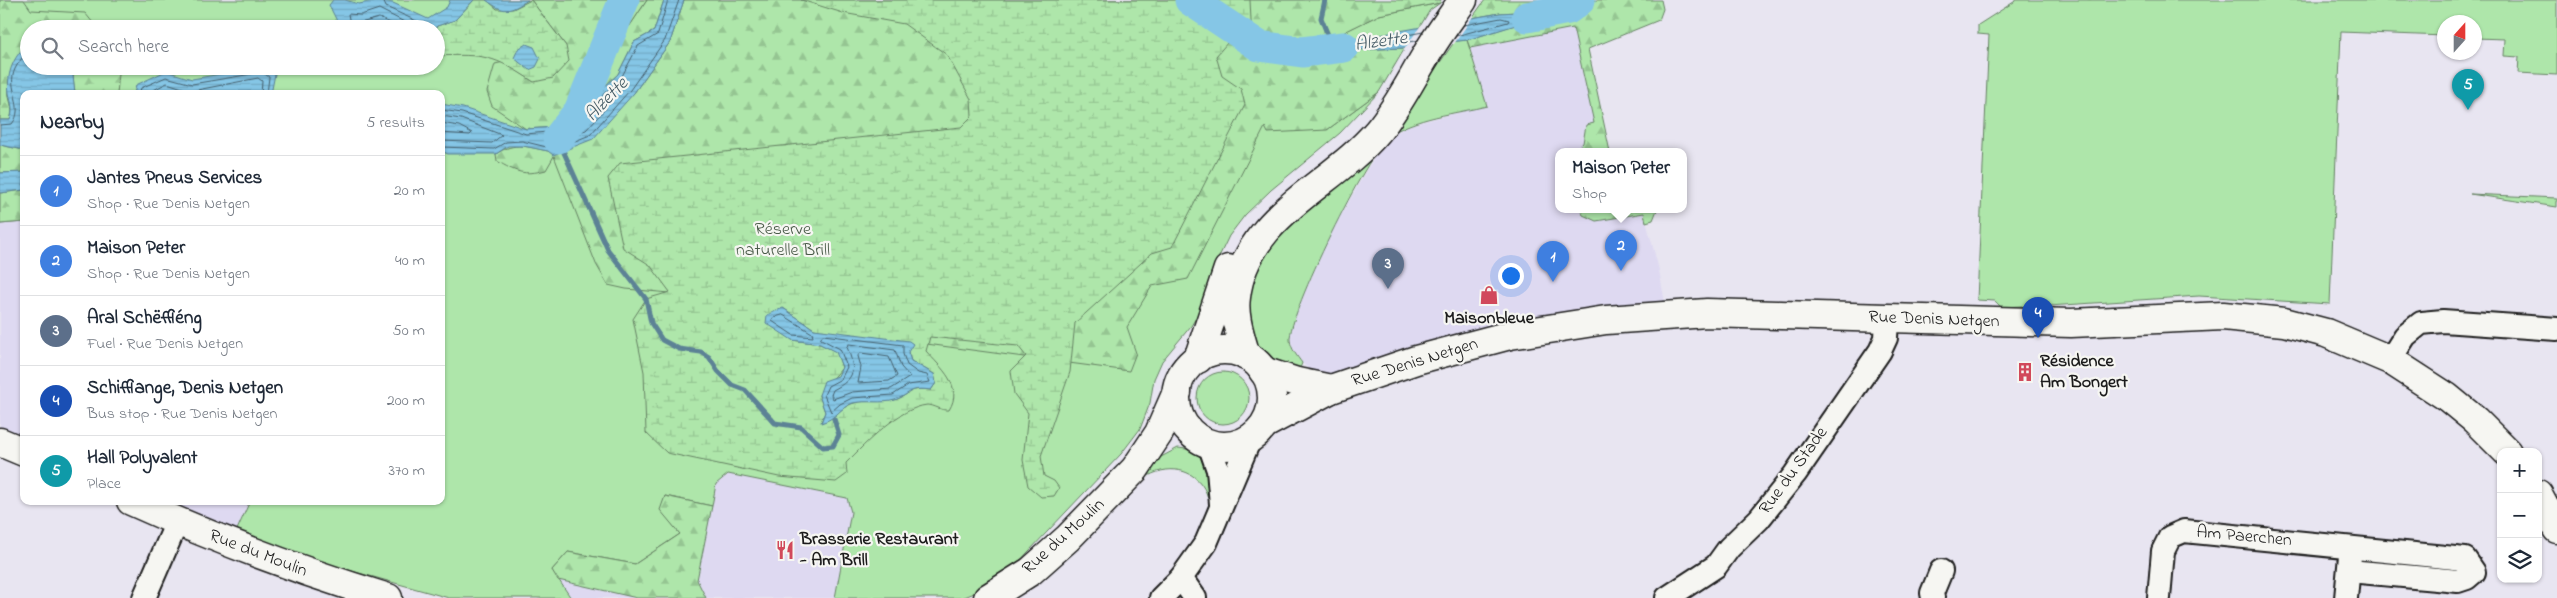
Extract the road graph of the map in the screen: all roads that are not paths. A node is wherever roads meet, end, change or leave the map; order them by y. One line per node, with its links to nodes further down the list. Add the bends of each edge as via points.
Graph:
1 (1460, 4): 2 (main road)
2 (1426, 55): 5 (main road, via 1336,151 1279,196 1255,220 1228,265); 7 (main road, via 1378,131 1266,229 1253,249 1235,297 1238,324)
3 (1887, 318): 6 (main road, Rue Denis Netgen, via 2071,323 2223,316 2284,322 2326,333); 8 (main road, Rue Denis Netgen, via 1707,313 1606,320 1542,329 1455,349); 30 (street, Rue du Stade, via 1886,338 1880,351 1783,489 1716,566)
4 (2557, 329): 6 (street, via 2421,322 2405,336)
5 (1198, 358): 7 (main road, via 1222,351 1234,352); 9 (main road, via 1180,379)
6 (2390, 360): 13 (main road, Rue Denis Netgen, via 2447,397)
7 (1255, 364): 8 (main road, via 1297,382); 10 (main road, via 1270,383 1272,397 1270,411)
8 (1332, 389): 10 (main road, Rue Denis Netgen)
9 (1177, 392): 11 (main road, via 1176,405 1180,417); 15 (main road, via 1159,433)
10 (1257, 431): 11 (main road, via 1237,445 1223,446); 18 (street)
11 (1203, 441): 15 (main road, via 1169,446); 18 (street, via 1218,470)
12 (0, 442): 14 (main road)
13 (2503, 448)
14 (20, 450)
15 (1134, 469): 27 (main road, Rue du Moulin, via 1068,538 1030,571)
16 (2542, 501): 20 (main road)
17 (140, 505): 19 (main road, Rue du Moulin)
18 (1222, 505): 24 (street, via 1206,543)
19 (177, 522): 25 (street); 26 (main road, Rue du Moulin, via 311,575)
20 (2557, 529)
21 (2351, 548): 23 (street); 23 (street, Am Paerchen, via 2465,559 2474,572 2458,581); 32 (street, Am Paerchen, via 2184,532 2170,537 2163,551)
22 (1941, 571): 31 (street)
23 (2349, 571): 33 (street)
24 (1182, 578): 28 (street); 29 (street)
25 (144, 598)
26 (388, 598)
27 (988, 598)
28 (1161, 598)
29 (1196, 598)
30 (1667, 598)
31 (1933, 598)
32 (2159, 598)
33 (2346, 598)

